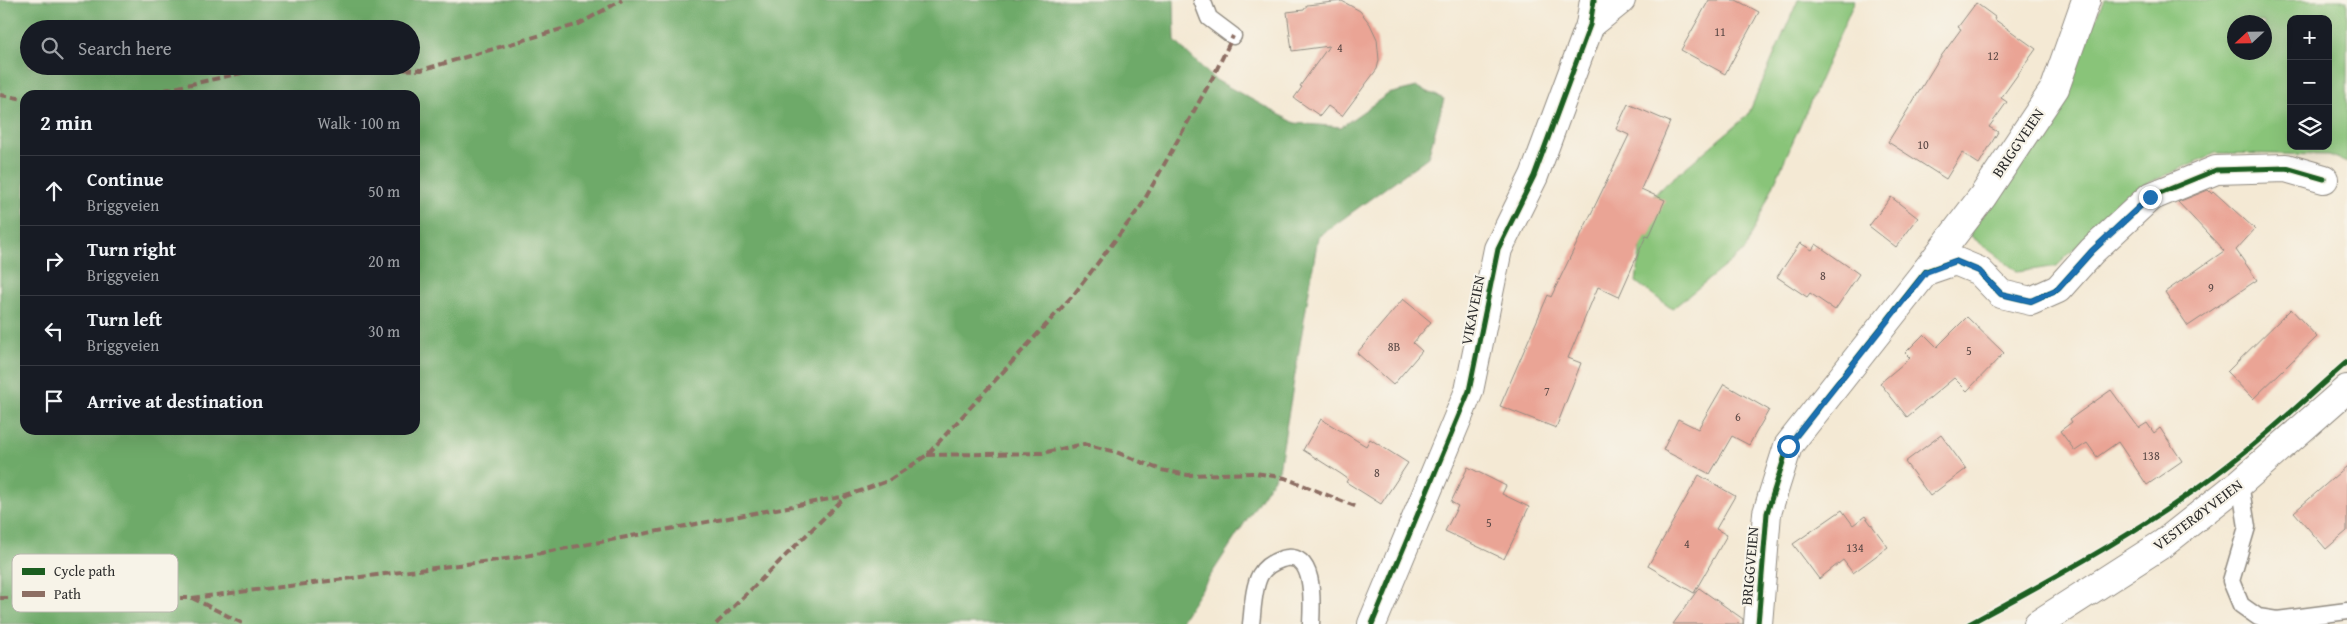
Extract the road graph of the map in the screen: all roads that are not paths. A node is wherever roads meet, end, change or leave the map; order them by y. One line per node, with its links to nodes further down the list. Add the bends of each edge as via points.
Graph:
1 (1202, 0): 5 (lane, via 1209,18)
2 (1621, 0): 4 (street)
3 (2086, 0): 7 (street, BRIGGVEIEN, via 2054,88 1983,196)
4 (1592, 12): 13 (street, VIKAVEIEN, via 1534,176 1498,249 1469,390)
5 (1233, 36)
6 (2324, 179): 7 (street, via 2286,168 2216,170 2159,193 2150,197 2092,251 2058,289 2031,301 2001,294 1979,271 1955,261)
7 (1926, 272): 14 (street, BRIGGVEIEN, via 1788,446 1768,513)
8 (2347, 389): 9 (street, VESTERØYVEIEN)
9 (2240, 483): 10 (lane, via 2247,527 2231,581 2241,605 2258,617 2277,620); 15 (street, VESTERØYVEIEN, via 2164,542)
10 (2347, 611)
11 (1251, 624): 12 (lane, via 1260,576 1271,563 1284,558 1304,563 1309,574)
12 (1311, 624)
13 (1372, 624)
14 (1758, 624)
15 (2038, 624)

